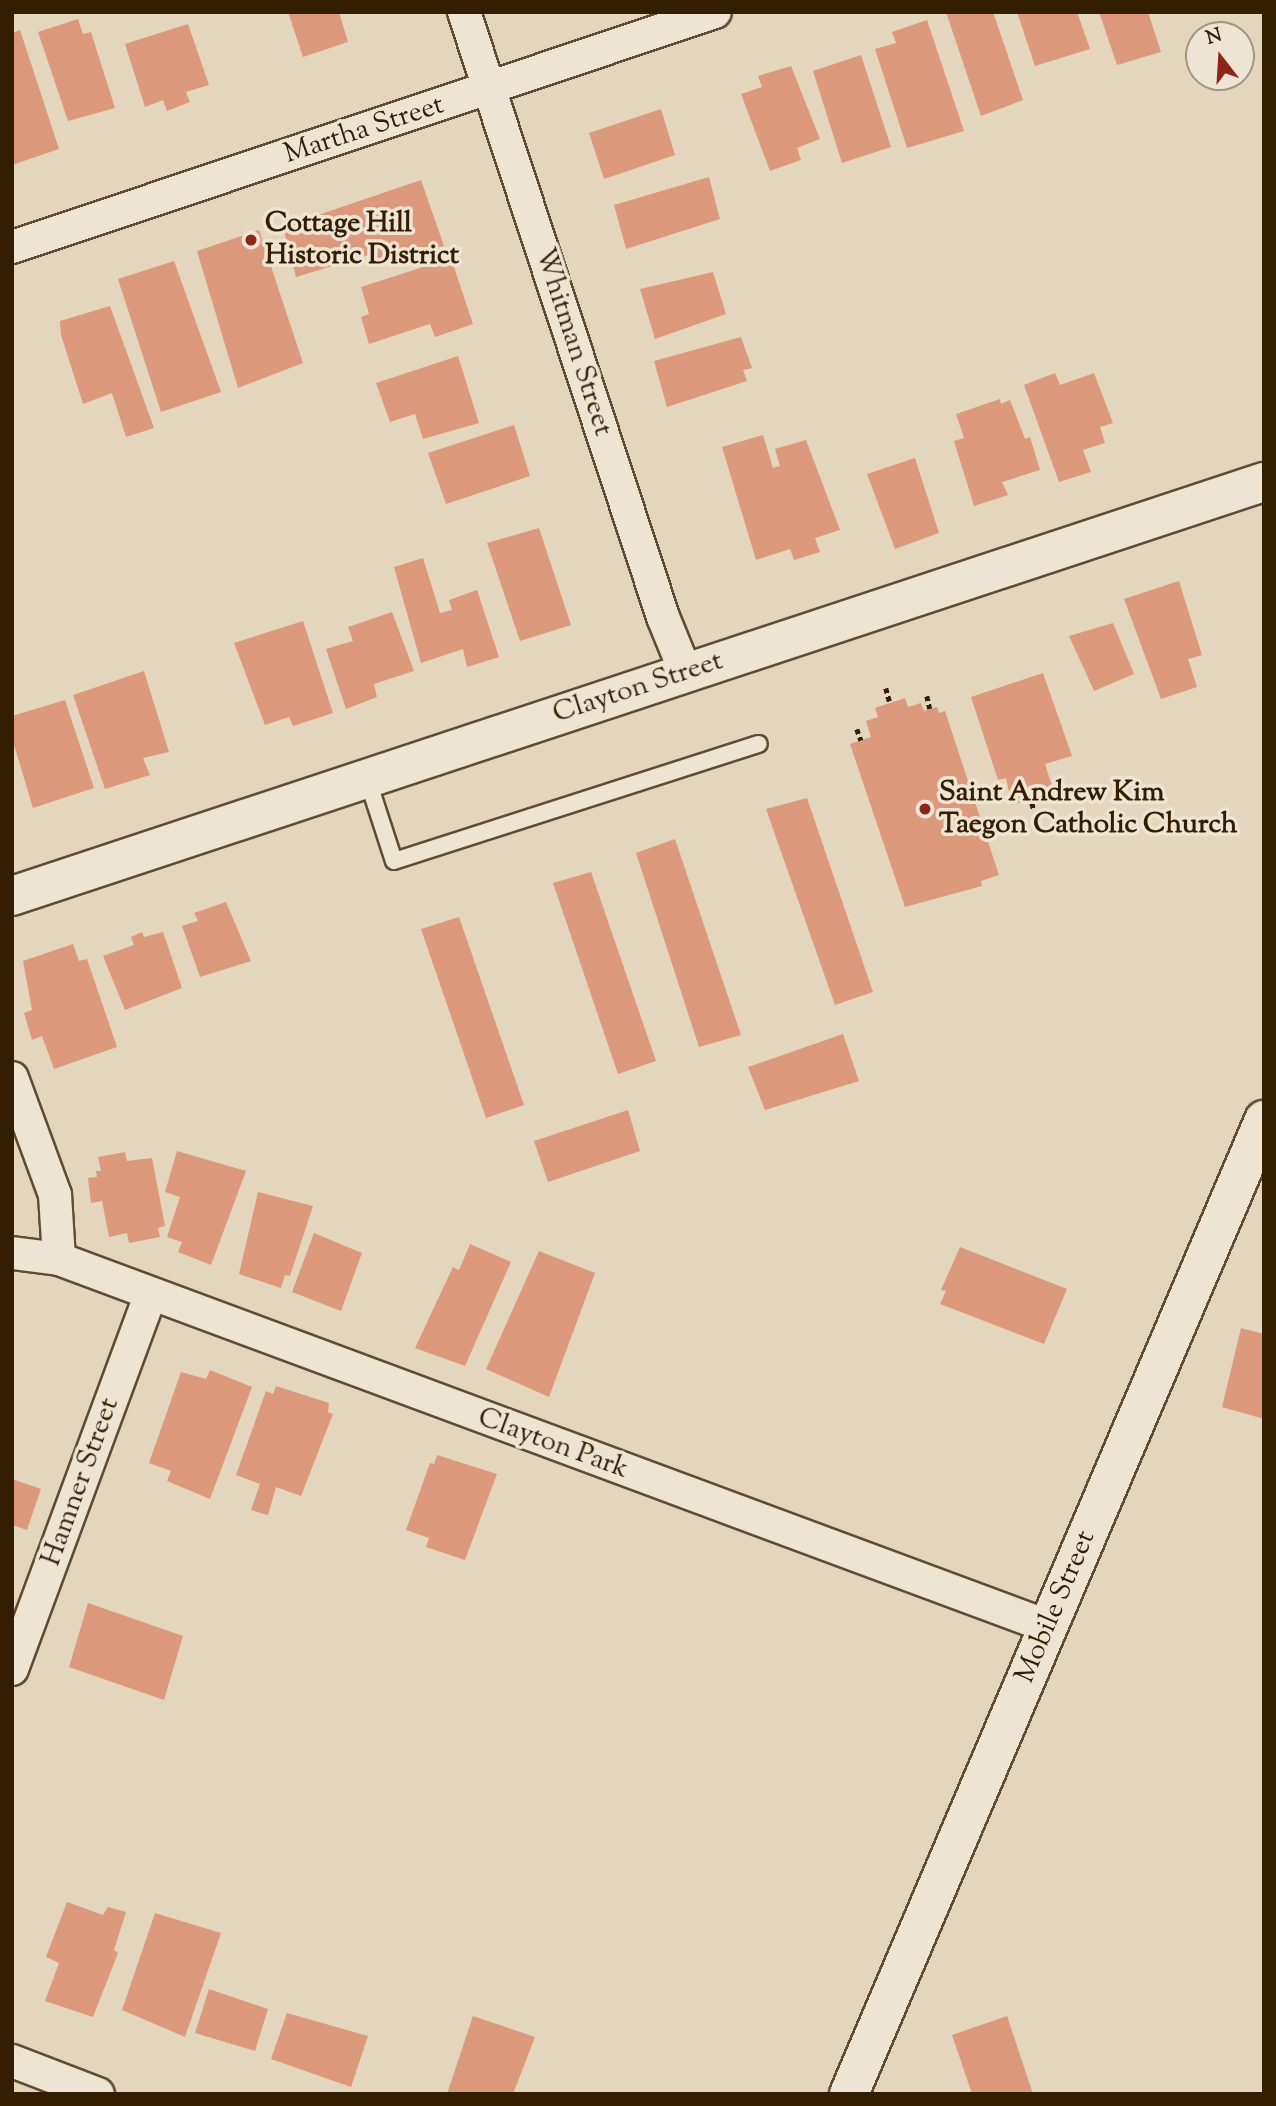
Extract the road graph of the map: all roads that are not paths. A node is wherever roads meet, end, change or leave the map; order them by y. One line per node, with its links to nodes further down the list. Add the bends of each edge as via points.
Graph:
1 (464, 12): 3 (street, Whitman Street)
2 (715, 12): 3 (street, Martha Street)
3 (489, 88): 4 (street, Martha Street); 6 (street, Whitman Street, via 663,617)
4 (12, 247)
5 (1264, 482): 6 (street, Clayton Street)
6 (685, 671): 8 (street, Clayton Street)
7 (759, 744): 8 (lane, via 394,861)
8 (367, 778): 9 (street, Clayton Street)
9 (12, 897)
10 (12, 1079): 13 (street, via 55,1195)
11 (1264, 1120): 15 (street, Mobile Street)
12 (12, 1253): 13 (street, Clayton Park)
13 (59, 1259): 14 (street, Clayton Park)
14 (150, 1296): 15 (street, Clayton Park); 16 (street, Hamner Street)
15 (1048, 1626): 19 (street, Mobile Street)
16 (12, 1669)
17 (12, 2061): 18 (street)
18 (98, 2094)
19 (849, 2094)

